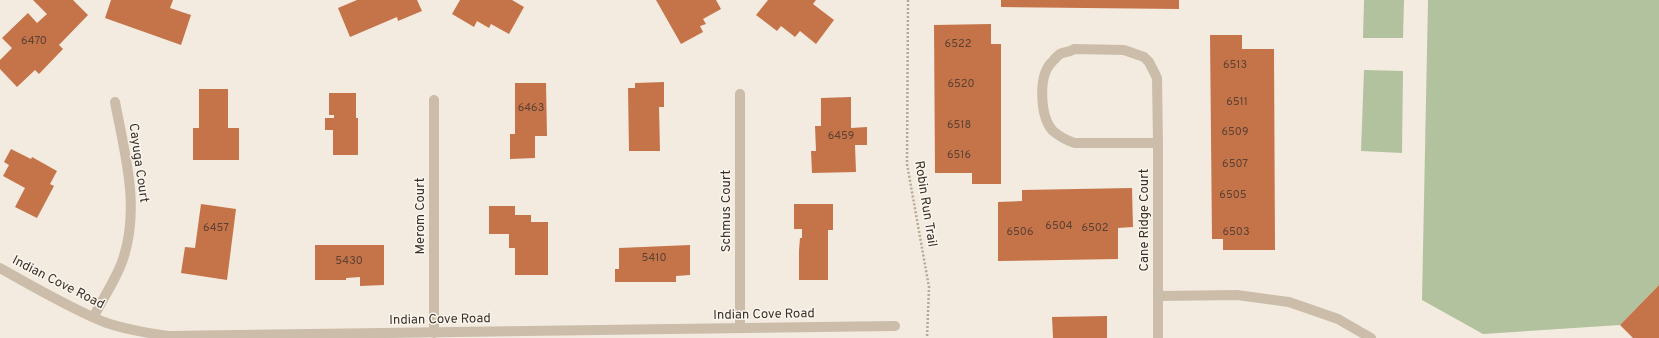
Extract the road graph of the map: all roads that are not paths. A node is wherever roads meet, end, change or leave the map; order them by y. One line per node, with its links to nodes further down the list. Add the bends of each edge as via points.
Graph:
1 (740, 94): 9 (street, Schmus Court)
2 (434, 100): 10 (street, Merom Court)
3 (115, 102): 7 (street, Cayuga Court, via 130,182 131,216 122,261)
4 (1158, 143): 4 (street, Cane Ridge Court, via 1075,143 1058,134 1050,125 1042,103 1044,80 1050,63 1060,54 1074,49 1124,50 1144,57 1158,78); 6 (street, Cane Ridge Court)
5 (0, 268): 7 (street, Indian Cove Road, via 68,306)
6 (1158, 296): 11 (street, Cane Ridge Court); 12 (street, via 1237,295 1289,302 1338,320)
7 (94, 316): 10 (street, Indian Cove Road, via 114,325 168,336)
8 (895, 326): 9 (street, Indian Cove Road)
9 (740, 328): 10 (street, Indian Cove Road)
10 (434, 333)
11 (1158, 338)
12 (1371, 338)

